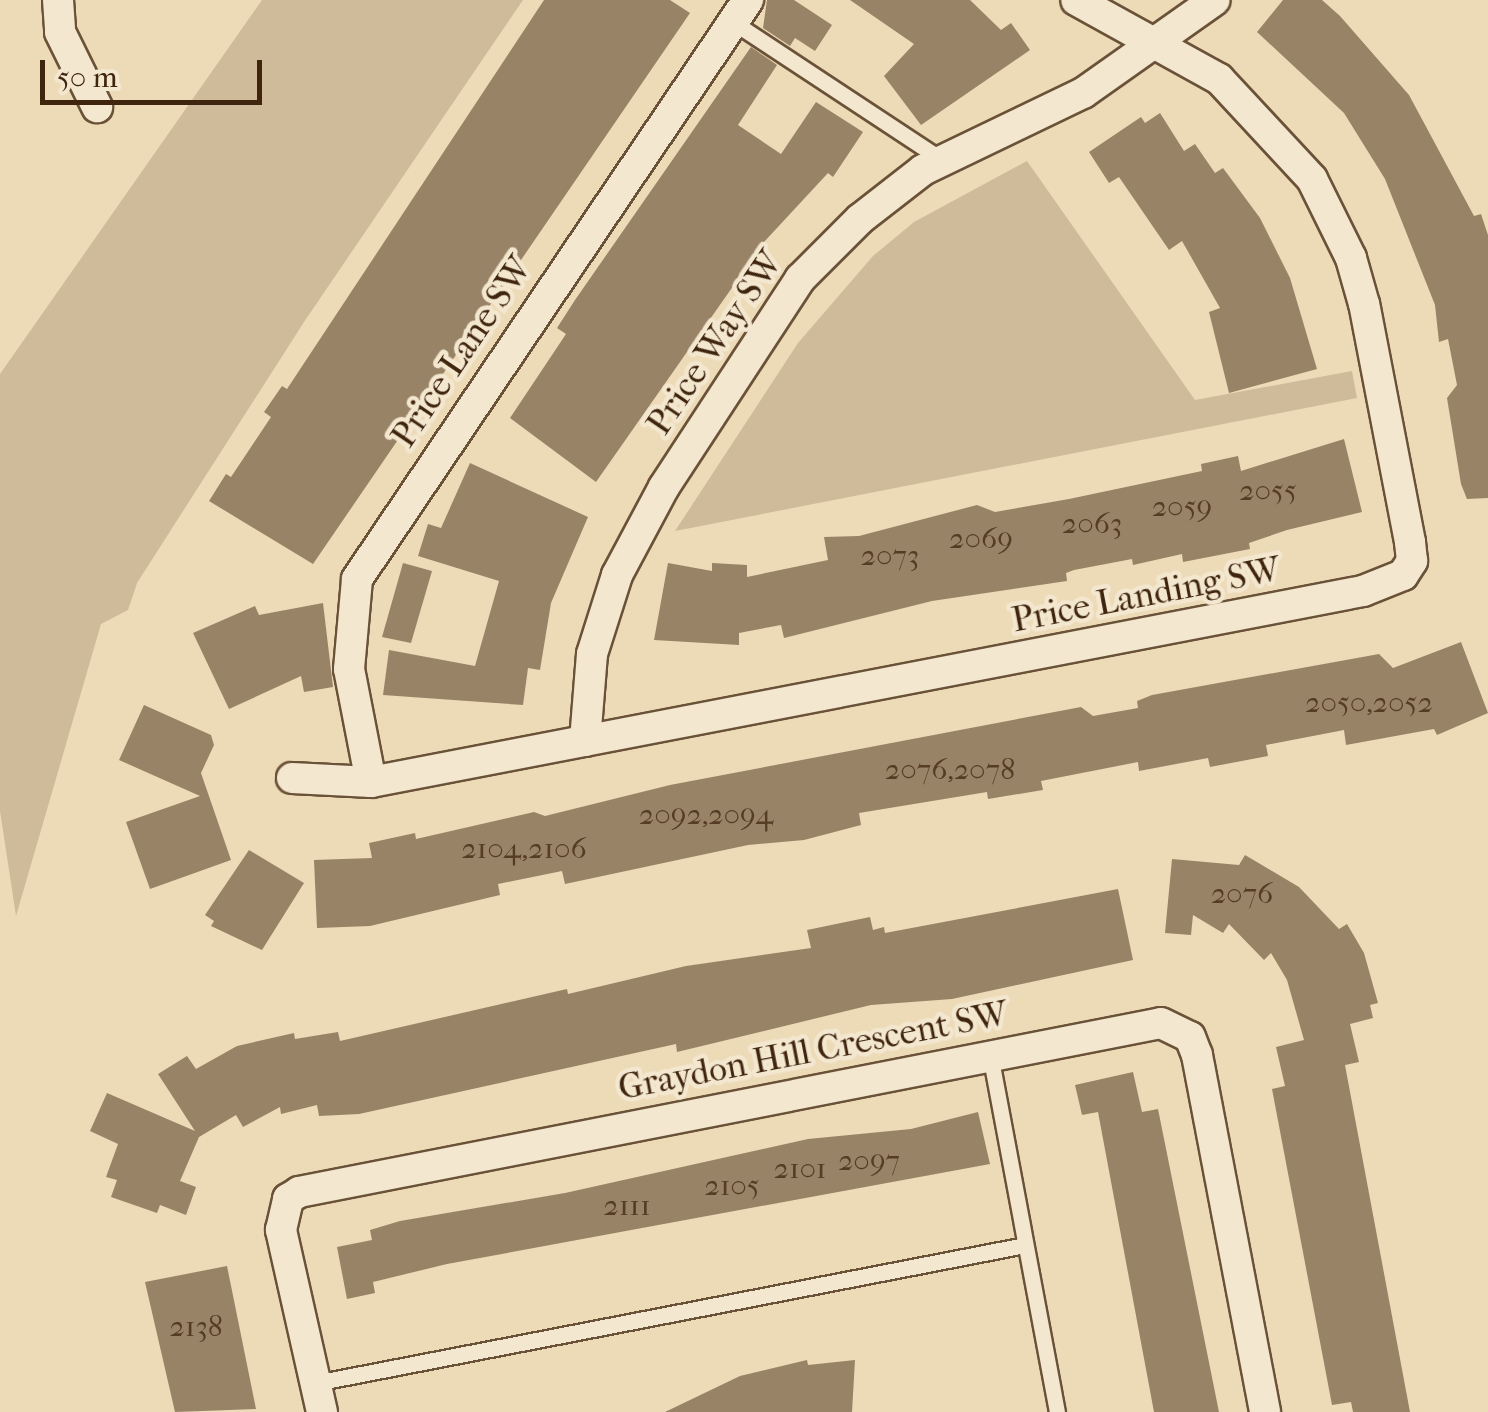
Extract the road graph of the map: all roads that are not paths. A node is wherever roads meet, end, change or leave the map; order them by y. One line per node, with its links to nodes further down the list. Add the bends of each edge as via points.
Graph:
1 (58, 0): 6 (street, via 60,32)
2 (1076, 0): 5 (street)
3 (1215, 0): 5 (street, Price Way SW)
4 (740, 11): 7 (lane); 10 (street, Price Lane SW, via 357,579 348,669)
5 (1162, 43): 7 (street, Price Way SW, via 1050,111); 8 (street, Price Landing SW, via 1250,108 1312,179 1334,220 1364,304 1410,542 1412,561 1403,574 1363,592)
6 (97, 107)
7 (942, 160): 8 (street, Price Way SW, via 871,210 800,279 664,487 603,612 586,692)
8 (585, 741): 10 (street, Price Landing SW)
9 (292, 778): 10 (street, Price Landing SW)
10 (372, 782)
11 (990, 1054): 12 (lane); 13 (street, Graydon Hill Crescent SW, via 298,1192 288,1200 282,1230); 15 (street, Graydon Hill Crescent SW, via 1161,1023 1190,1037)
12 (1025, 1245): 13 (lane); 14 (lane)
13 (319, 1397)
14 (1058, 1412)
15 (1265, 1412)

